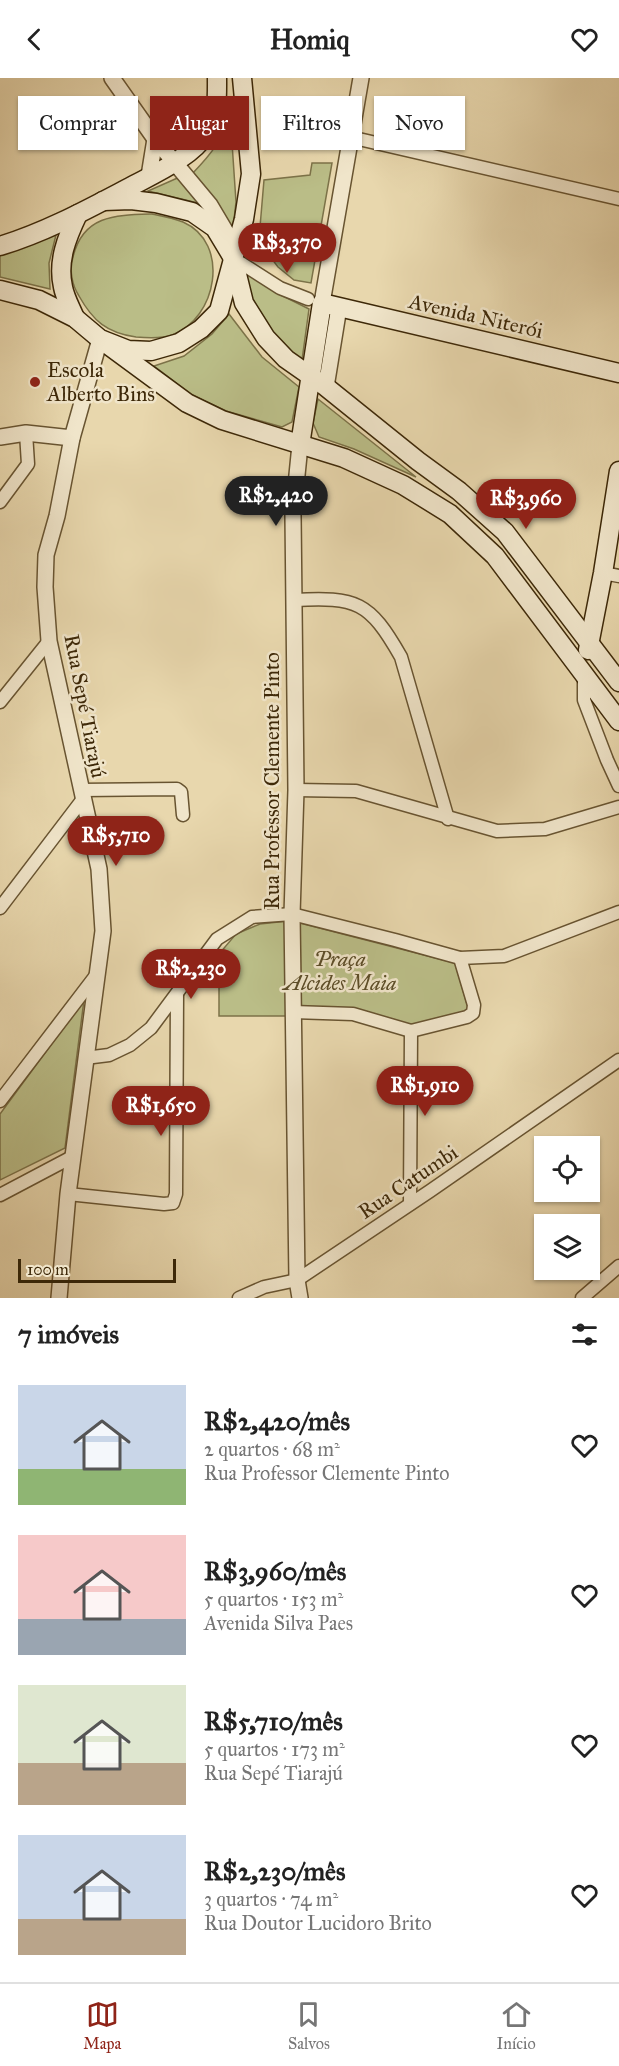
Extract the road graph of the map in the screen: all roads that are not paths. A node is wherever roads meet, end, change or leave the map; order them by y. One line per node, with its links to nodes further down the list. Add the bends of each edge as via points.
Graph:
1 (112, 78): 7 (street)
2 (217, 78): 5 (main road)
3 (242, 78): 19 (main road, via 250,174 244,219)
4 (361, 78): 6 (street)
5 (216, 96)
6 (358, 96)
7 (150, 132)
8 (362, 140): 15 (street)
9 (153, 150): 14 (street)
10 (165, 150): 13 (street)
11 (189, 150): 13 (main road)
12 (348, 150): 21 (street)
13 (176, 162): 14 (main road); 19 (street, via 229,236)
14 (149, 176): 16 (main road)
15 (619, 199)
16 (103, 201): 17 (main road); 19 (main road, via 156,203 192,212 215,228)
17 (78, 214): 18 (main road); 22 (main road, via 66,239 62,262 63,286)
18 (0, 246)
19 (233, 258): 21 (street, Avenida Niterói, via 280,288); 23 (main road, via 219,311 179,343 151,351 128,350); 25 (main road, via 244,303 266,338 286,359)
20 (0, 291): 22 (main road, via 39,300)
21 (323, 303): 24 (main road, Avenida Niterói); 25 (main road); 26 (street)
22 (75, 318): 23 (main road)
23 (100, 339): 29 (street, Rua Sepé Tiarajú); 30 (main road, via 187,403 222,420)
24 (619, 373)
25 (310, 375): 26 (main road); 30 (main road)
26 (326, 387): 36 (main road, via 505,532)
27 (26, 433): 28 (street); 29 (street); 32 (street, via 28,464)
28 (0, 437)
29 (72, 438): 35 (street, Rua Sepé Tiarajú, via 46,555)
30 (300, 445): 34 (street, Rua Professor Clemente Pinto, via 293,515); 37 (main road, via 344,458 393,480 450,514 495,556)
31 (619, 471): 33 (main road)
32 (0, 502)
33 (611, 575): 36 (main road)
34 (294, 600): 42 (street, Rua Professor Clemente Pinto); 46 (street, via 327,598 358,604 390,638 401,657)
35 (49, 641): 39 (street); 43 (street, Rua Sepé Tiarajú)
36 (590, 643): 37 (main road); 38 (main road)
37 (585, 676): 40 (main road); 41 (street, via 585,700)
38 (619, 682)
39 (0, 702)
40 (619, 721)
41 (619, 786)
42 (296, 790): 46 (street, via 356,791); 49 (street, Rua Professor Clemente Pinto)
43 (82, 795): 45 (street, via 177,789 181,792); 47 (street); 51 (street, Rua Sepé Tiarajú, via 99,869 103,931)
44 (619, 807): 46 (street, via 545,829 497,831)
45 (183, 815)
46 (448, 819)
47 (0, 908)
48 (619, 912): 50 (street, via 504,956)
49 (292, 915): 50 (street); 52 (street, via 252,917 217,939); 53 (street, Rua Professor Clemente Pinto)
50 (460, 958): 54 (street, via 473,1013)
51 (97, 974): 55 (street, Rua Sepé Tiarajú); 57 (street)
52 (177, 994): 55 (street, via 151,1028 130,1045); 59 (street, via 173,1203)
53 (293, 1012): 54 (street, via 353,1014); 63 (street, Rua Professor Clemente Pinto)
54 (411, 1031): 61 (street)
55 (85, 1058): 58 (street, Rua Sepé Tiarajú)
56 (619, 1059): 61 (street, Rua Catumbi)
57 (0, 1101)
58 (72, 1157): 59 (street, Rua Sepé Tiarajú); 60 (street)
59 (68, 1194): 64 (street, Rua Sepé Tiarajú)
60 (0, 1195)
61 (410, 1204): 63 (street, Rua Catumbi)
62 (619, 1266): 67 (street)
63 (297, 1280): 65 (street, Rua Catumbi, via 264,1287); 66 (street, Rua Professor Clemente Pinto)
64 (58, 1297)
65 (239, 1298)
66 (300, 1298)
67 (582, 1298)

